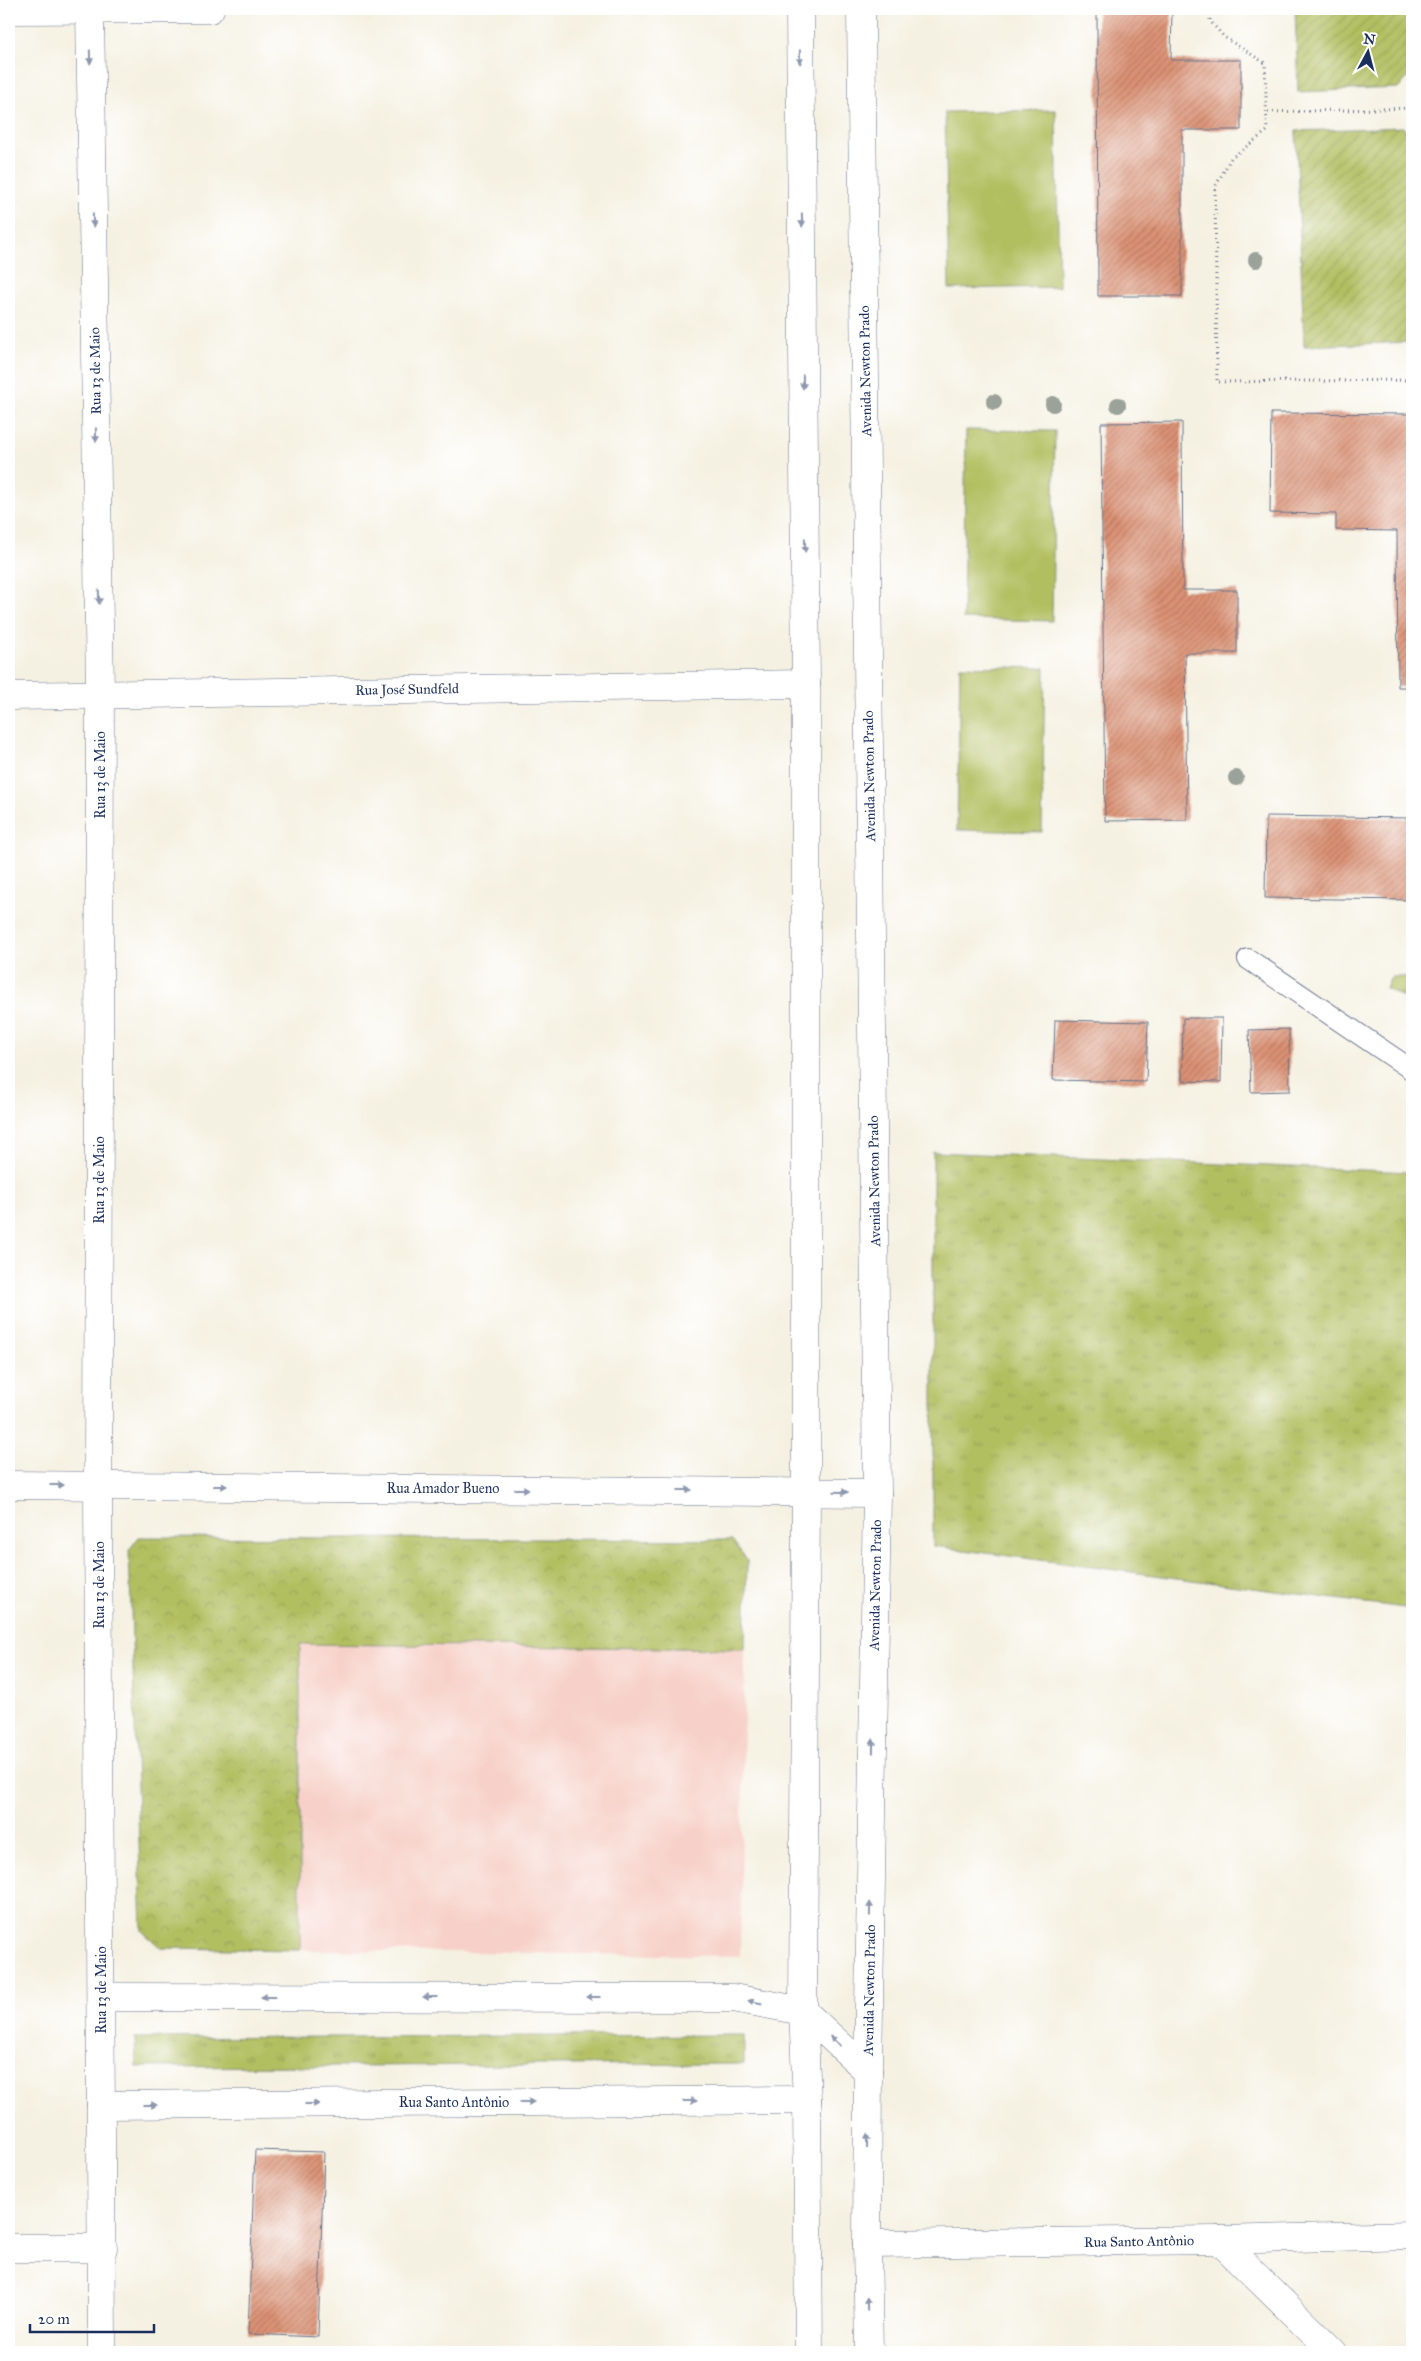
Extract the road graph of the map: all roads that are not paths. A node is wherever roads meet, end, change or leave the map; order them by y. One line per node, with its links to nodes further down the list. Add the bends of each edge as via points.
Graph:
1 (210, 9): 5 (street)
2 (800, 9): 6 (street, one-way to 6)
3 (861, 9): 14 (street, Avenida Newton Prado)
4 (9, 10): 5 (street)
5 (90, 10): 7 (street, Rua 13 de Maio, one-way to 7)
6 (806, 684): 7 (street, Rua José Sundfeld); 13 (street)
7 (100, 693): 8 (street, Rua José Sundfeld); 12 (street, Rua 13 de Maio)
8 (9, 696)
9 (1248, 959): 10 (lane)
10 (1412, 1070)
11 (9, 1485): 12 (street, Rua Amador Bueno, one-way to 12)
12 (98, 1485): 13 (street, Rua Amador Bueno, one-way to 13); 15 (street, Rua 13 de Maio)
13 (806, 1491): 14 (street, Rua Amador Bueno, one-way to 14); 16 (street)
14 (877, 1493): 17 (street, Avenida Newton Prado, one-way to 14)
15 (101, 1996): 16 (street, one-way to 15, via 732,1998); 19 (street, Rua 13 de Maio)
16 (803, 2011): 17 (street, one-way to 16); 18 (street)
17 (868, 2071): 22 (street, Avenida Newton Prado, one-way to 17)
18 (807, 2100): 19 (street, Rua Santo Antônio, one-way to 18); 26 (street)
19 (101, 2105): 24 (street, Rua 13 de Maio)
20 (1412, 2235): 21 (street, Rua Santo Antônio)
21 (1219, 2240): 22 (street, Rua Santo Antônio); 28 (street)
22 (867, 2244): 27 (street, Avenida Newton Prado, one-way to 22)
23 (9, 2248): 24 (street)
24 (103, 2248): 25 (street, Rua 13 de Maio)
25 (102, 2352)
26 (809, 2352)
27 (868, 2352)
28 (1333, 2352)

